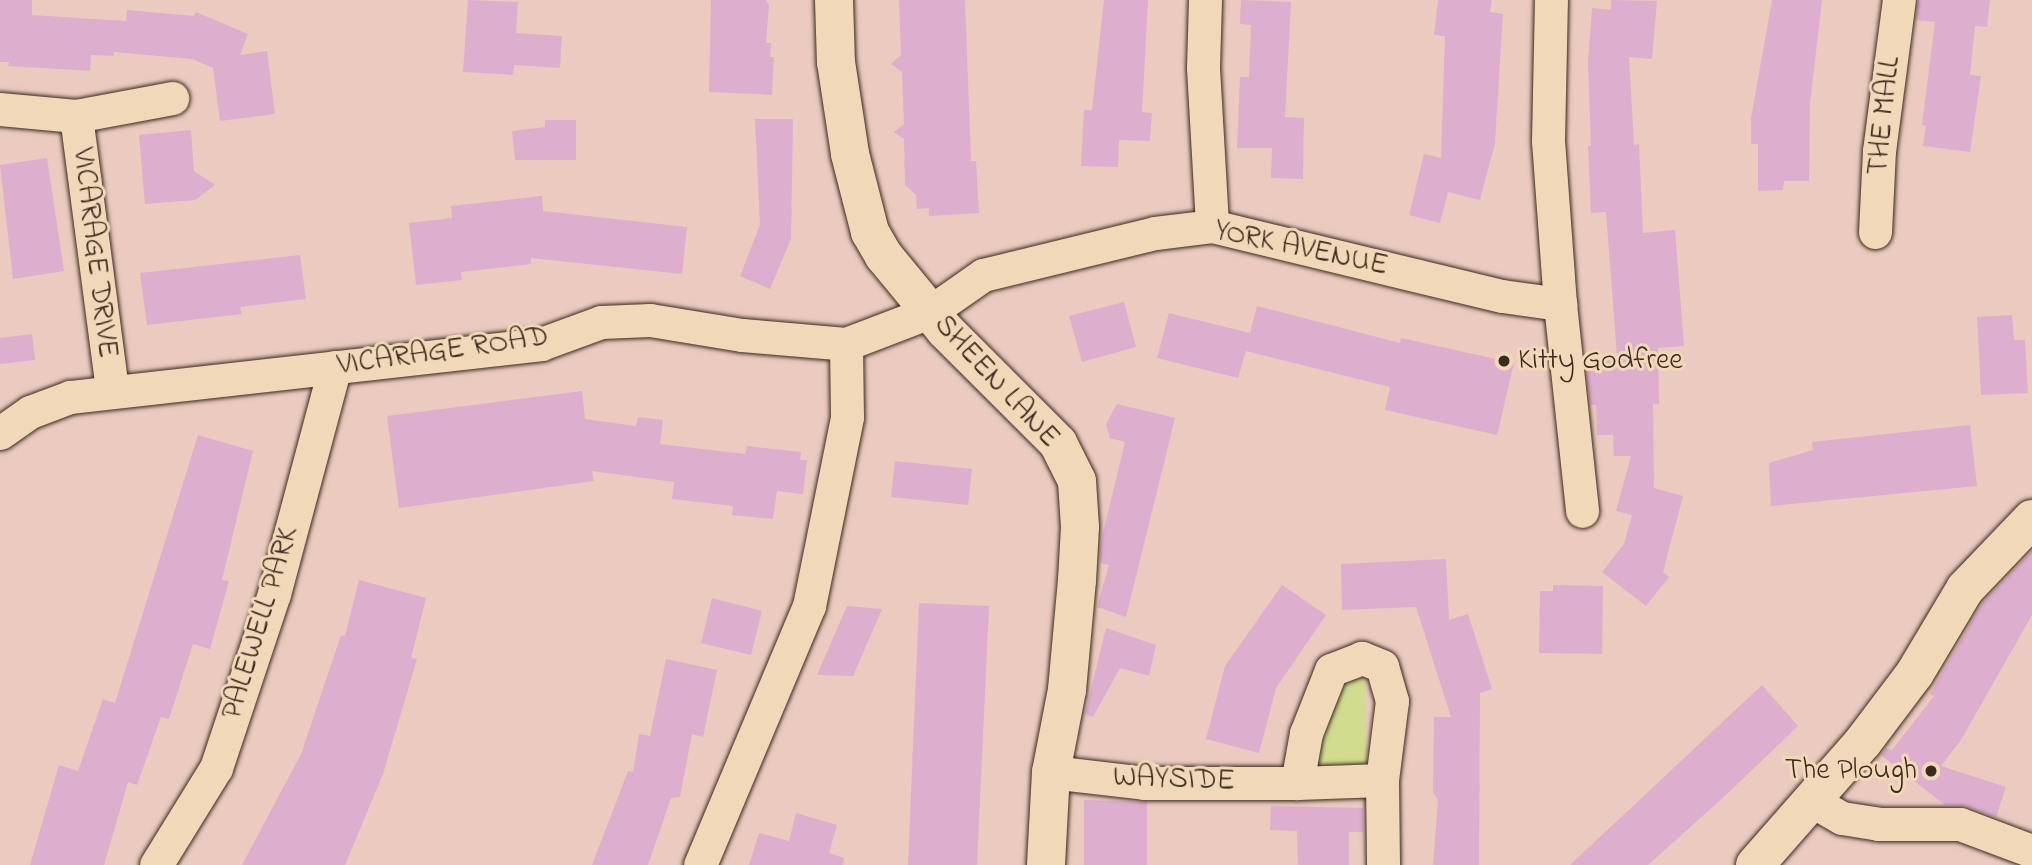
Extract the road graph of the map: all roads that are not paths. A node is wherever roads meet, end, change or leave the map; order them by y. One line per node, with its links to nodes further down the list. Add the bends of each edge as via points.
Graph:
1 (834, 0): 11 (main road, SHEEN LANE, via 836,62 858,197 884,256)
2 (1205, 0): 8 (street, via 1203,68)
3 (1551, 0): 10 (street, via 1548,141)
4 (1899, 0): 9 (street, THE MALL, via 1879,151)
5 (172, 97): 7 (street, VICARAGE DRIVE)
6 (0, 109): 7 (street, VICARAGE DRIVE)
7 (76, 116): 14 (street, VICARAGE DRIVE)
8 (1212, 226): 10 (street, YORK AVENUE, via 1502,296); 11 (street, YORK AVENUE, via 1155,233 983,275)
9 (1875, 232)
10 (1560, 304): 16 (street)
11 (930, 312): 12 (street, VICARAGE ROAD); 18 (main road, SHEEN LANE, via 1058,443 1077,481 1077,580 1067,690)
12 (846, 344): 13 (street, VICARAGE ROAD, via 742,335 650,320 601,322 541,344); 24 (street, via 847,417 809,606)
13 (335, 367): 14 (street, VICARAGE ROAD); 23 (street, PALEWELL PARK, via 274,594 216,768)
14 (112, 390): 15 (street, VICARAGE ROAD, via 70,397 30,412)
15 (0, 433)
16 (1582, 511)
17 (2032, 519): 21 (main road, via 1965,589 1915,673)
18 (1051, 772): 20 (street, WAYSIDE, via 1144,783); 25 (main road, SHEEN LANE)
19 (1382, 780): 20 (street, WAYSIDE); 20 (street, via 1392,701 1382,666 1362,658 1331,670 1306,733); 26 (street)
20 (1297, 783)
21 (1814, 802): 22 (street, via 1842,818 1878,824 1960,824); 27 (main road)
22 (2032, 851)
23 (156, 865)
24 (700, 865)
25 (1046, 865)
26 (1383, 865)
27 (1755, 865)

